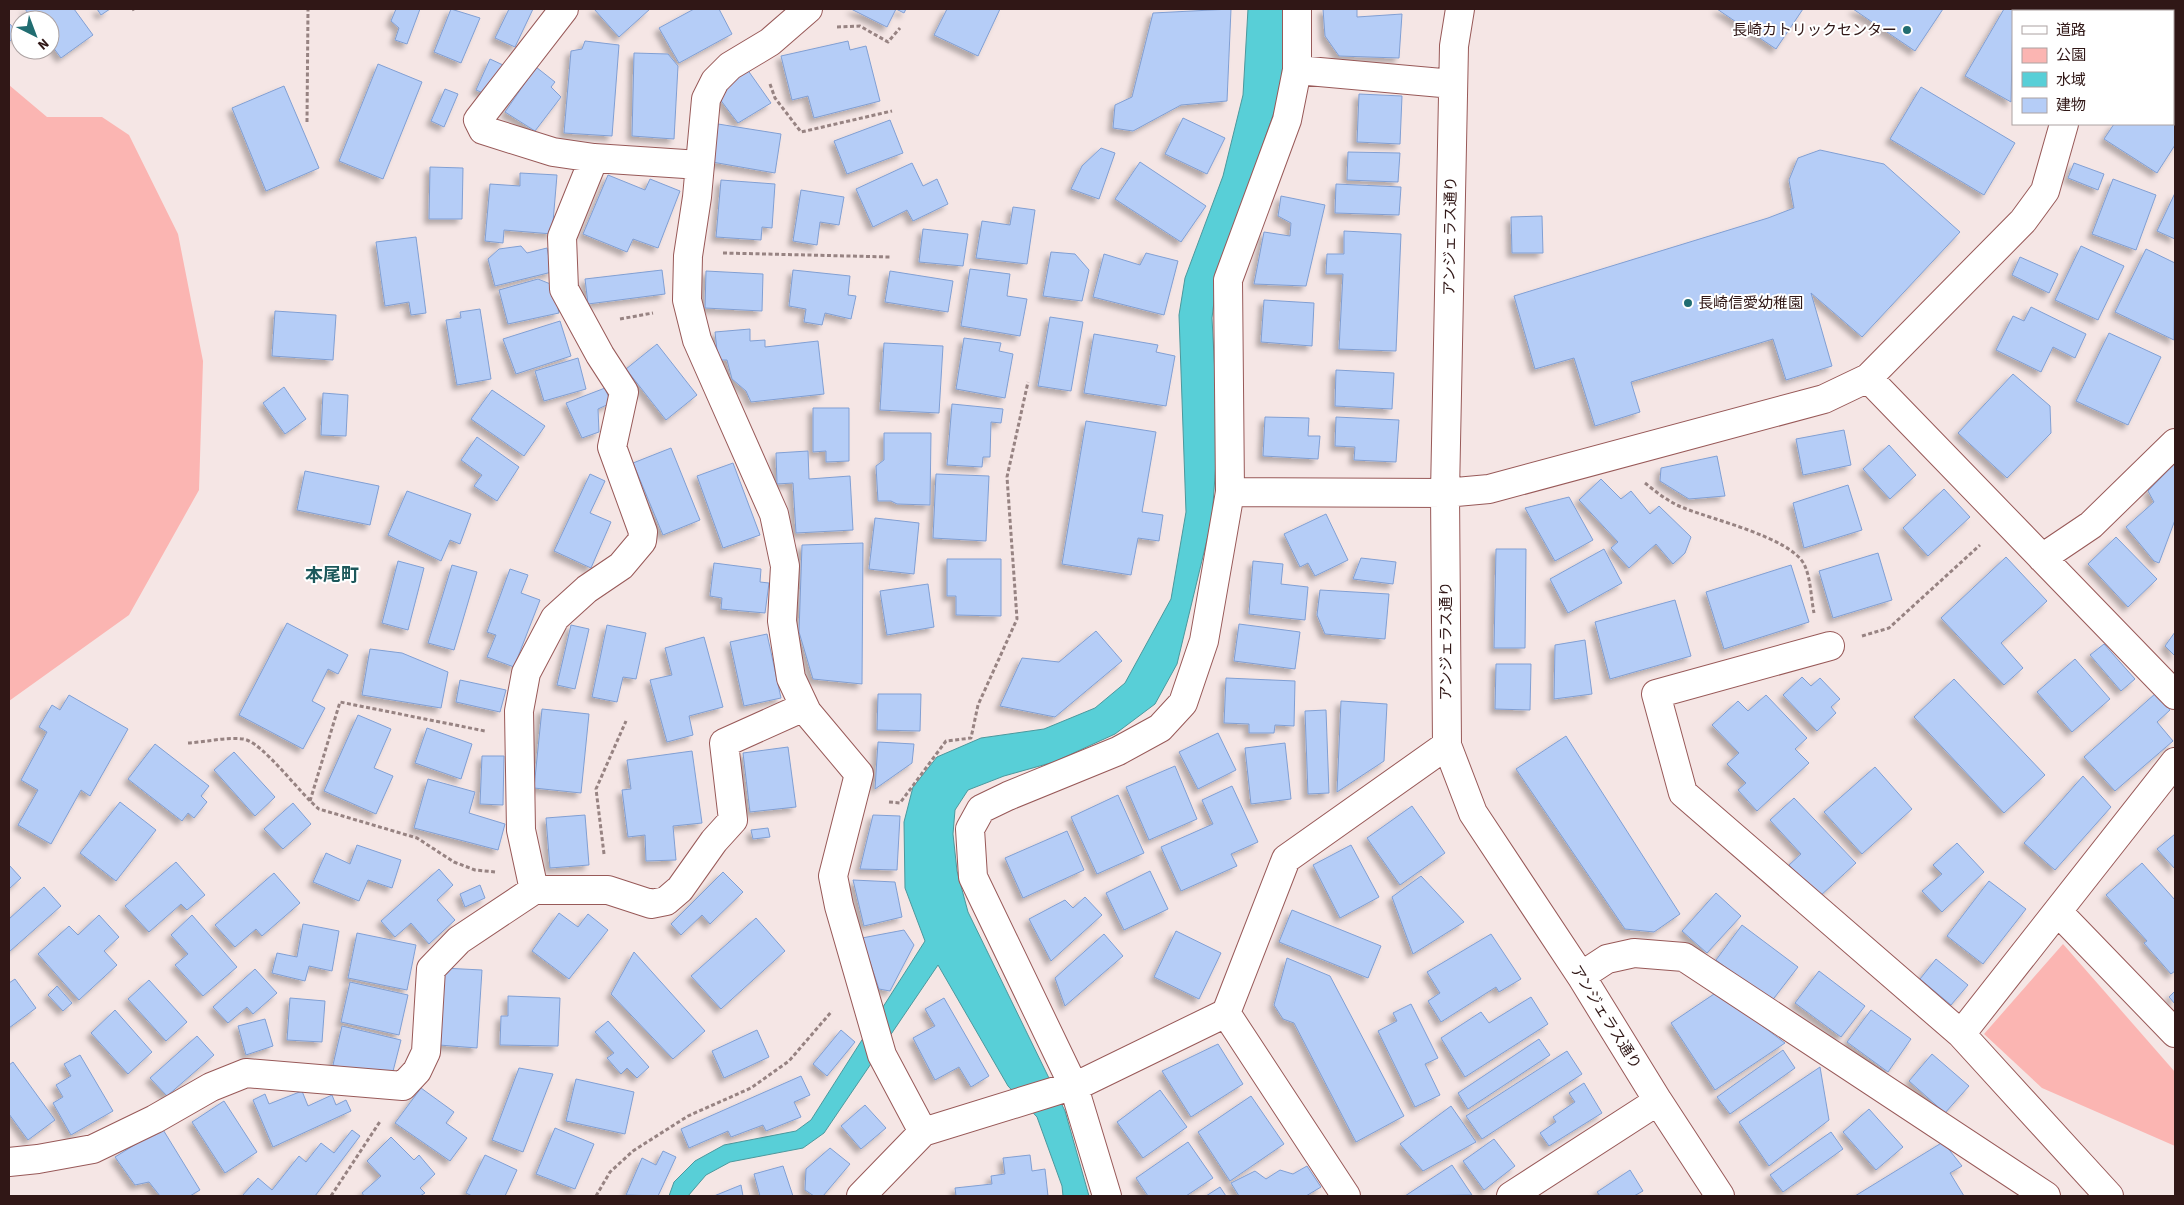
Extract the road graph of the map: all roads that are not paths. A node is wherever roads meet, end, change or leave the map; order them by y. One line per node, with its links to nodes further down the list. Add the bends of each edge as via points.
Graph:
1 (564, 9): 8 (street, via 478,120 484,130 492,133 553,152)
2 (808, 9): 9 (street, via 756,51 730,66 715,82 706,99)
3 (1298, 9): 5 (street)
4 (1460, 9): 6 (street, アンジェラス通り, via 1454,46)
5 (1298, 70): 6 (street); 12 (street, via 1287,120 1228,280)
6 (1453, 84): 13 (street, アンジェラス通り)
7 (2064, 125): 10 (street, via 2045,191 2023,221)
8 (594, 158): 9 (street); 20 (street, via 562,237 564,289 624,392 612,447 644,532 642,541 621,566 555,618 526,673 519,711 521,830)
9 (700, 165): 17 (street, via 689,252 688,307 697,340 774,514 785,566 782,620 791,678)
10 (1868, 378): 13 (street, via 1824,399 1489,489); 14 (street)
11 (2175, 443): 14 (street, via 2091,525)
12 (1230, 492): 13 (street); 26 (street, via 1204,641 1183,703 1160,728 1118,751 981,809 970,830 973,877)
13 (1445, 493): 18 (street, アンジェラス通り)
14 (2042, 558): 16 (street)
15 (1830, 646): 25 (street, via 1656,694 1684,793)
16 (2175, 695)
17 (804, 707): 20 (street, via 724,743 733,820 680,889 666,900 651,904 608,890); 28 (street, via 859,774 833,876 882,1055)
18 (1447, 745): 22 (street, アンジェラス通り, via 1472,813); 23 (street, via 1286,859)
19 (2175, 762): 21 (street)
20 (533, 882): 29 (street, via 459,940 431,969 426,1052 417,1072 403,1086 246,1073 211,1087 155,1119 92,1149)
21 (2058, 912): 24 (street); 25 (street)
22 (1581, 976): 27 (street, アンジェラス通り); 35 (street, via 1608,959 1634,953 1684,957)
23 (1226, 1013): 26 (street); 32 (street)
24 (2175, 1033)
25 (1961, 1034): 36 (street)
26 (1068, 1088): 28 (street); 31 (street)
27 (1658, 1101): 33 (street); 34 (street, アンジェラス通り)
28 (923, 1132): 30 (street)
29 (9, 1162)
30 (861, 1196)
31 (1107, 1196)
32 (1346, 1196)
33 (1511, 1196)
34 (1720, 1196)
35 (2046, 1196)
36 (2109, 1196)

